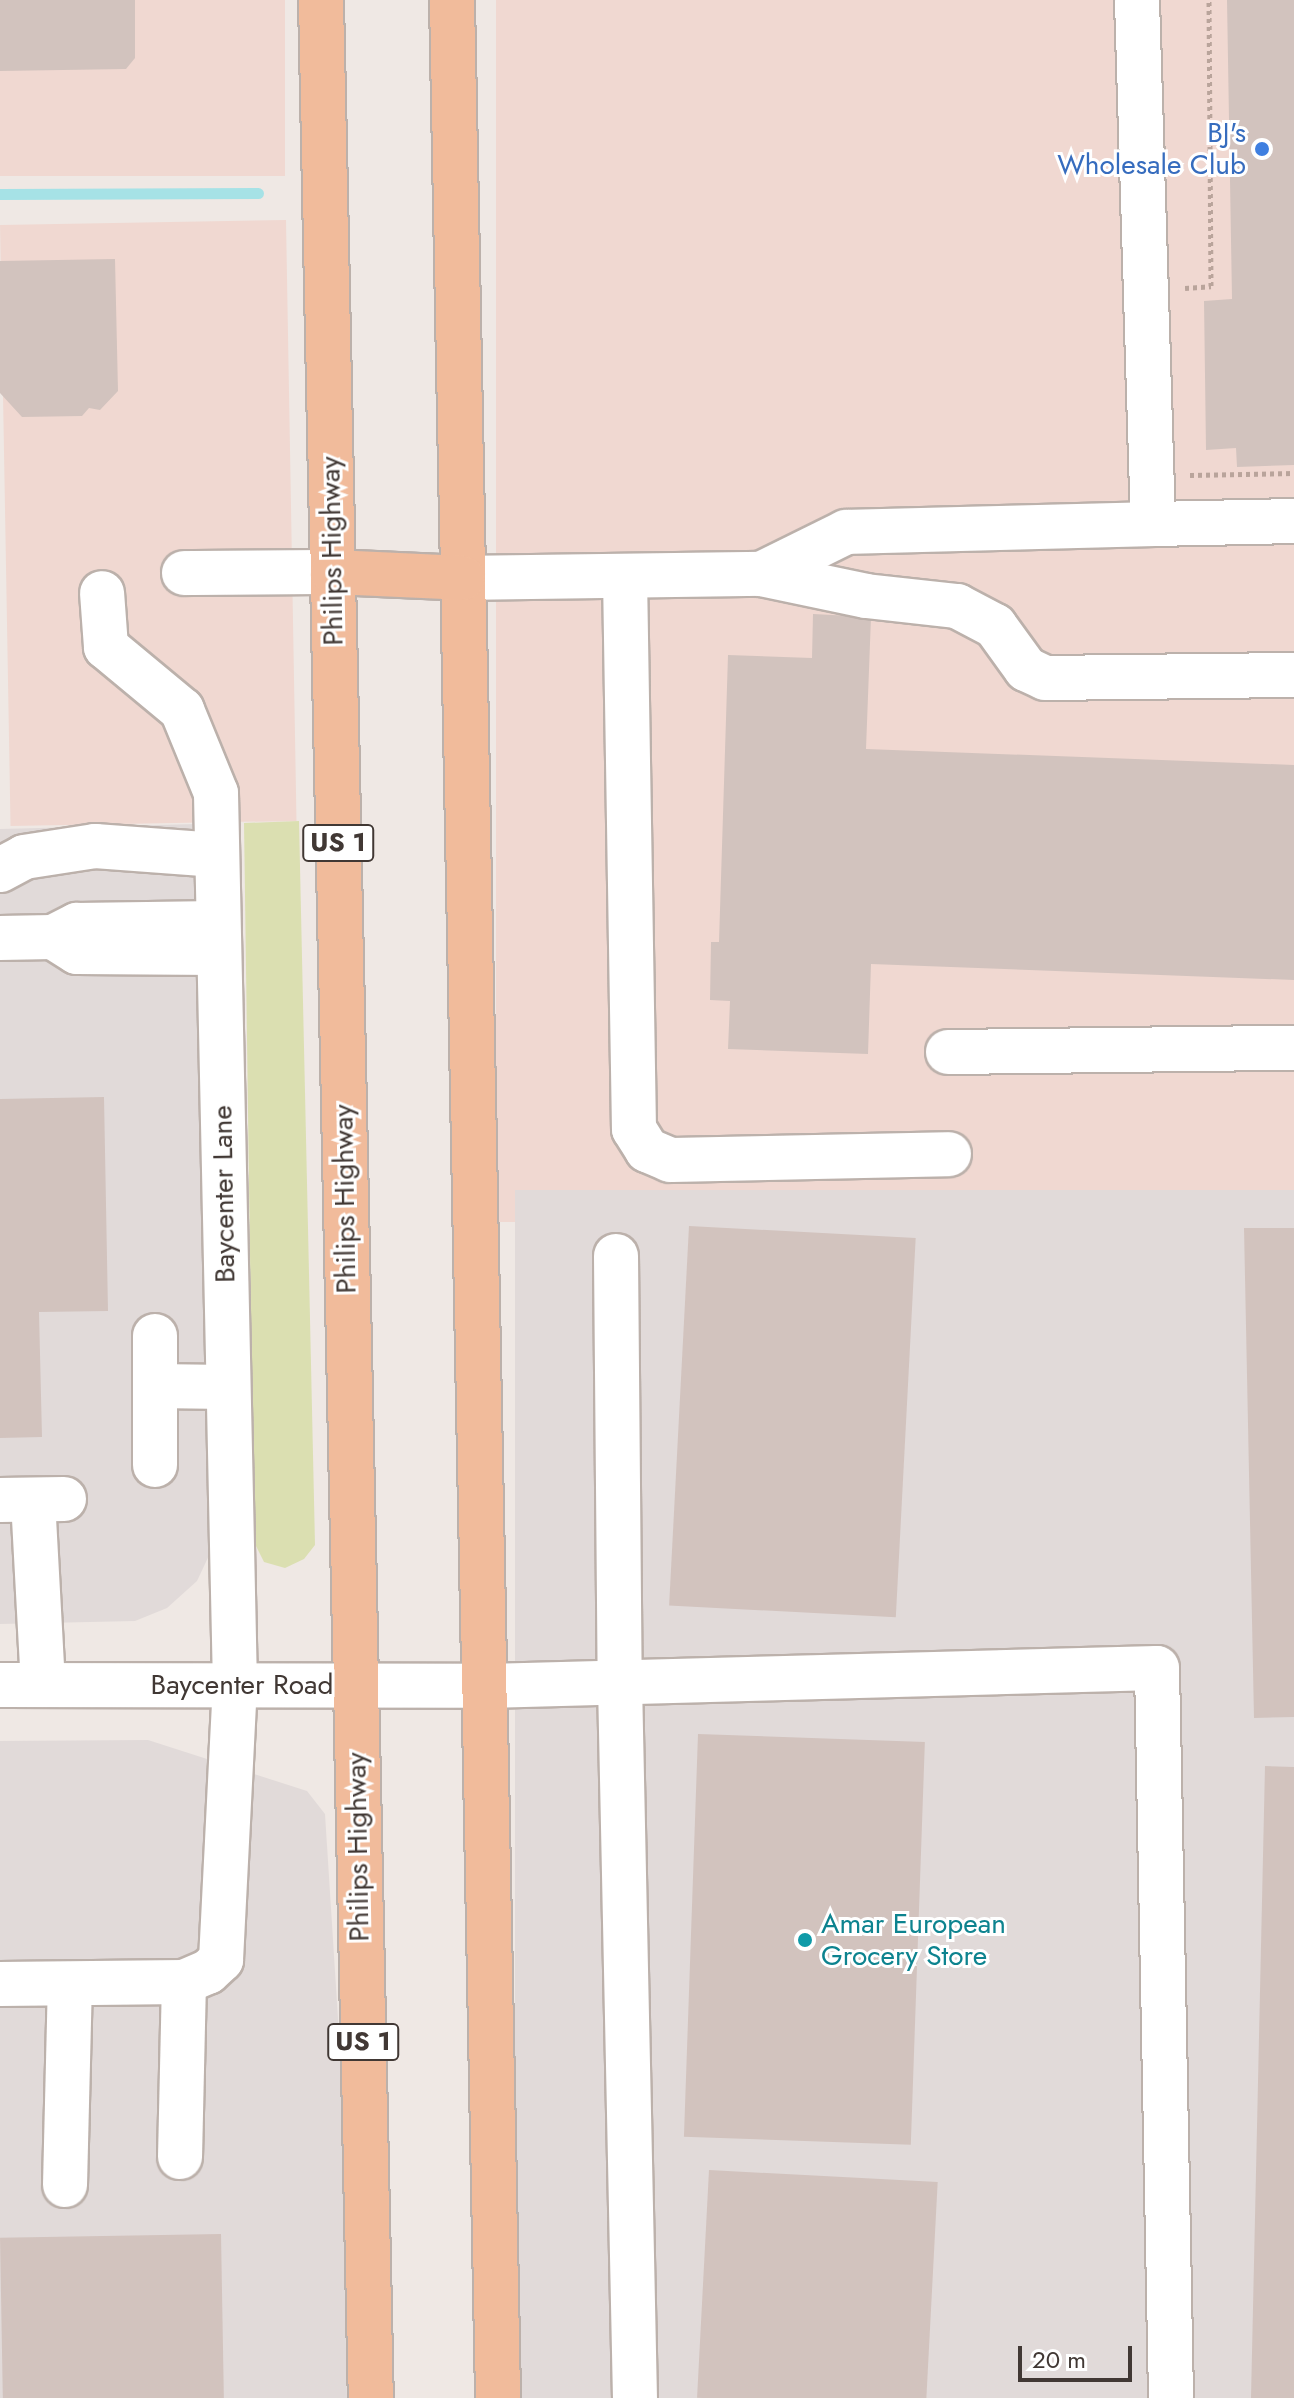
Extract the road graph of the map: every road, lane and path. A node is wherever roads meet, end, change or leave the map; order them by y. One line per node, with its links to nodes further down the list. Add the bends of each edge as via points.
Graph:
1 (321, 0): 10 (main road, Philips Highway / US 1)
2 (452, 0): 14 (main road)
3 (1137, 0): 9 (street)
4 (1209, 0): 5 (path, via 1211,286)
5 (1174, 288)
6 (1187, 460): 7 (path, via 1188,475)
7 (1294, 473)
8 (1294, 521): 9 (street)
9 (1153, 524): 12 (street, via 846,532)
10 (333, 572): 11 (street); 14 (main road); 33 (main road, Philips Highway / US 1)
11 (184, 573)
12 (761, 574): 13 (street); 16 (street, via 866,596 957,606 995,626 1026,669 1045,678)
13 (625, 576): 14 (street); 23 (street, via 634,1129 647,1150 670,1160)
14 (463, 578): 35 (main road)
15 (102, 593): 17 (street, Baycenter Lane, via 106,647 182,710 216,793)
16 (1294, 675)
17 (217, 855): 18 (street, via 95,846 24,857); 20 (street, Baycenter Lane)
18 (0, 870)
19 (0, 938): 20 (street, via 53,937 77,952)
20 (218, 938): 27 (street, Baycenter Lane)
21 (1294, 1048): 22 (street)
22 (948, 1052)
23 (949, 1154)
24 (616, 1256): 30 (street)
25 (155, 1336): 26 (street)
26 (155, 1386): 27 (street); 28 (street)
27 (228, 1387): 34 (street, Baycenter Lane)
28 (155, 1465)
29 (32, 1500): 31 (street)
30 (620, 1683): 35 (street, Baycenter Road); 43 (street); 44 (street, Baycenter Road, via 1157,1668)
31 (43, 1684): 32 (street, Baycenter Road); 34 (street, Baycenter Road)
32 (0, 1685)
33 (355, 1685): 34 (street, Baycenter Road); 35 (street, Baycenter Road); 41 (main road, Philips Highway / US 1)
34 (235, 1686): 36 (street, Baycenter Lane, via 221,1960)
35 (484, 1686): 42 (main road)
36 (184, 1982): 38 (street); 39 (street)
37 (0, 1984): 38 (street)
38 (70, 1986): 40 (street)
39 (180, 2157)
40 (65, 2185)
41 (371, 2398)
42 (498, 2398)
43 (635, 2398)
44 (1171, 2398)

